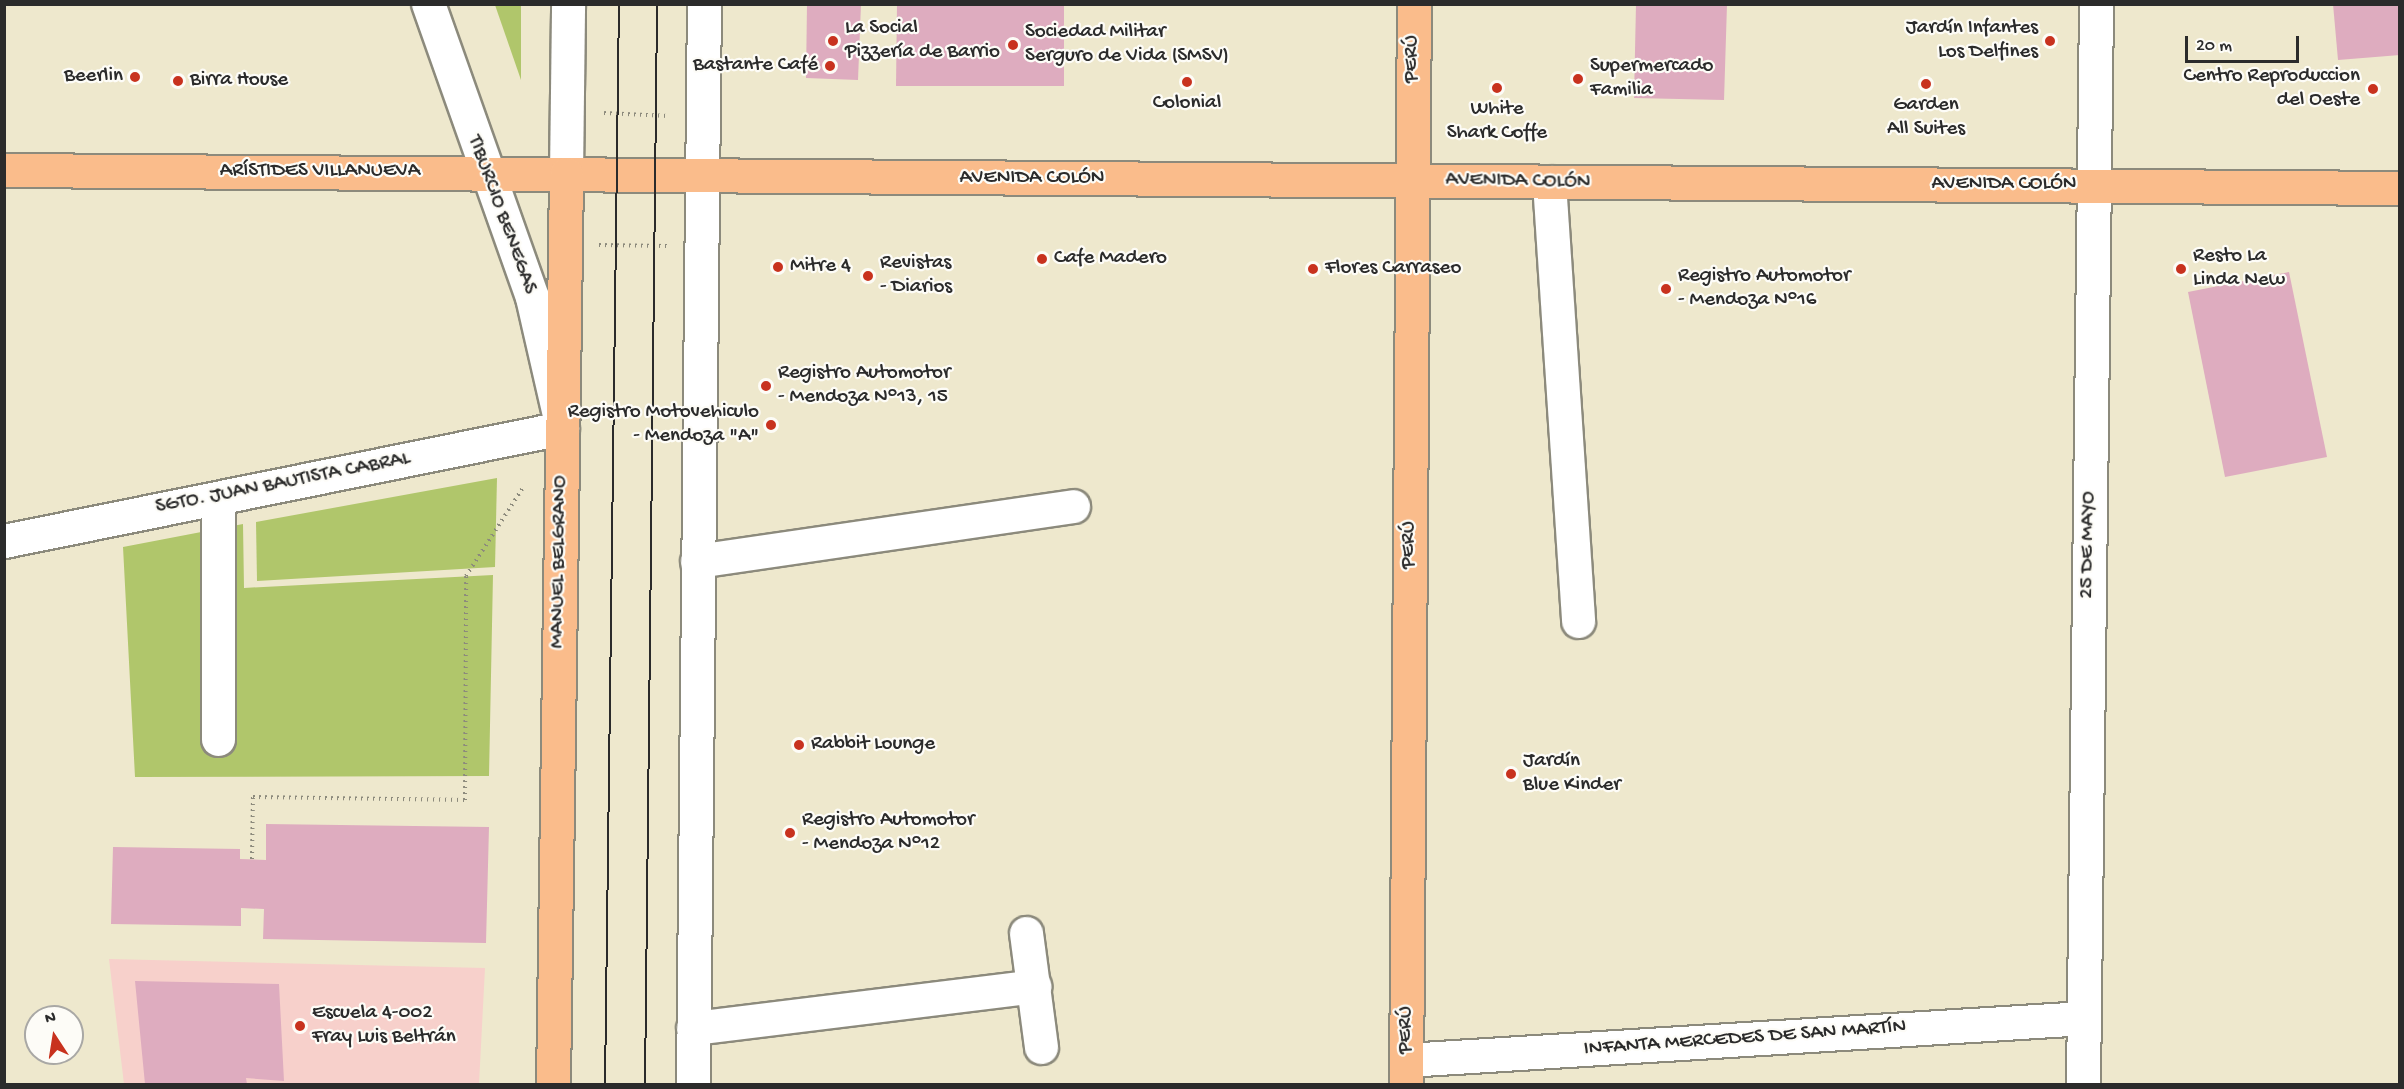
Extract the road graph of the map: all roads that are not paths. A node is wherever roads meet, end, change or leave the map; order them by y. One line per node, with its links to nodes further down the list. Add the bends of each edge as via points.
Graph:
1 (428, 4): 7 (street, TIBURCIO BENEGAS)
2 (568, 4): 8 (street, MANUEL BELGRANO)
3 (704, 4): 10 (street)
4 (1414, 4): 11 (main road, PERÚ)
5 (2096, 4): 13 (street, 25 DE MAYO)
6 (4, 170): 7 (main road, ARÍSTIDES VILLANUEVA)
7 (485, 174): 8 (main road, ARÍSTIDES VILLANUEVA); 15 (street, TIBURCIO BENEGAS, via 532,297)
8 (566, 174): 9 (main road, ARÍSTIDES VILLANUEVA); 15 (main road, MANUEL BELGRANO)
9 (636, 175): 10 (main road, AVENIDA COLÓN)
10 (701, 176): 11 (main road, AVENIDA COLÓN); 19 (street)
11 (1413, 182): 12 (main road, AVENIDA COLÓN); 27 (main road, PERÚ)
12 (1549, 182): 13 (main road, AVENIDA COLÓN); 20 (street)
13 (2094, 186): 14 (main road, AVENIDA COLÓN); 24 (street, 25 DE MAYO)
14 (2400, 188)
15 (562, 428): 16 (street, SGTO. JUAN BAUTISTA CABRAL); 28 (main road, MANUEL BELGRANO)
16 (218, 498): 18 (street, SGTO. JUAN BAUTISTA CABRAL); 21 (street)
17 (1073, 506): 19 (street)
18 (4, 541)
19 (698, 561): 25 (street)
20 (1578, 621)
21 (218, 739)
22 (1026, 933): 23 (street)
23 (1034, 986): 25 (street); 26 (street)
24 (2084, 1018): 27 (street, INFANTA MERCEDES DE SAN MARTÍN); 30 (street, 25 DE MAYO)
25 (693, 1028): 29 (street)
26 (1041, 1047)
27 (1406, 1072)
28 (553, 1084)
29 (693, 1084)
30 (2083, 1084)

